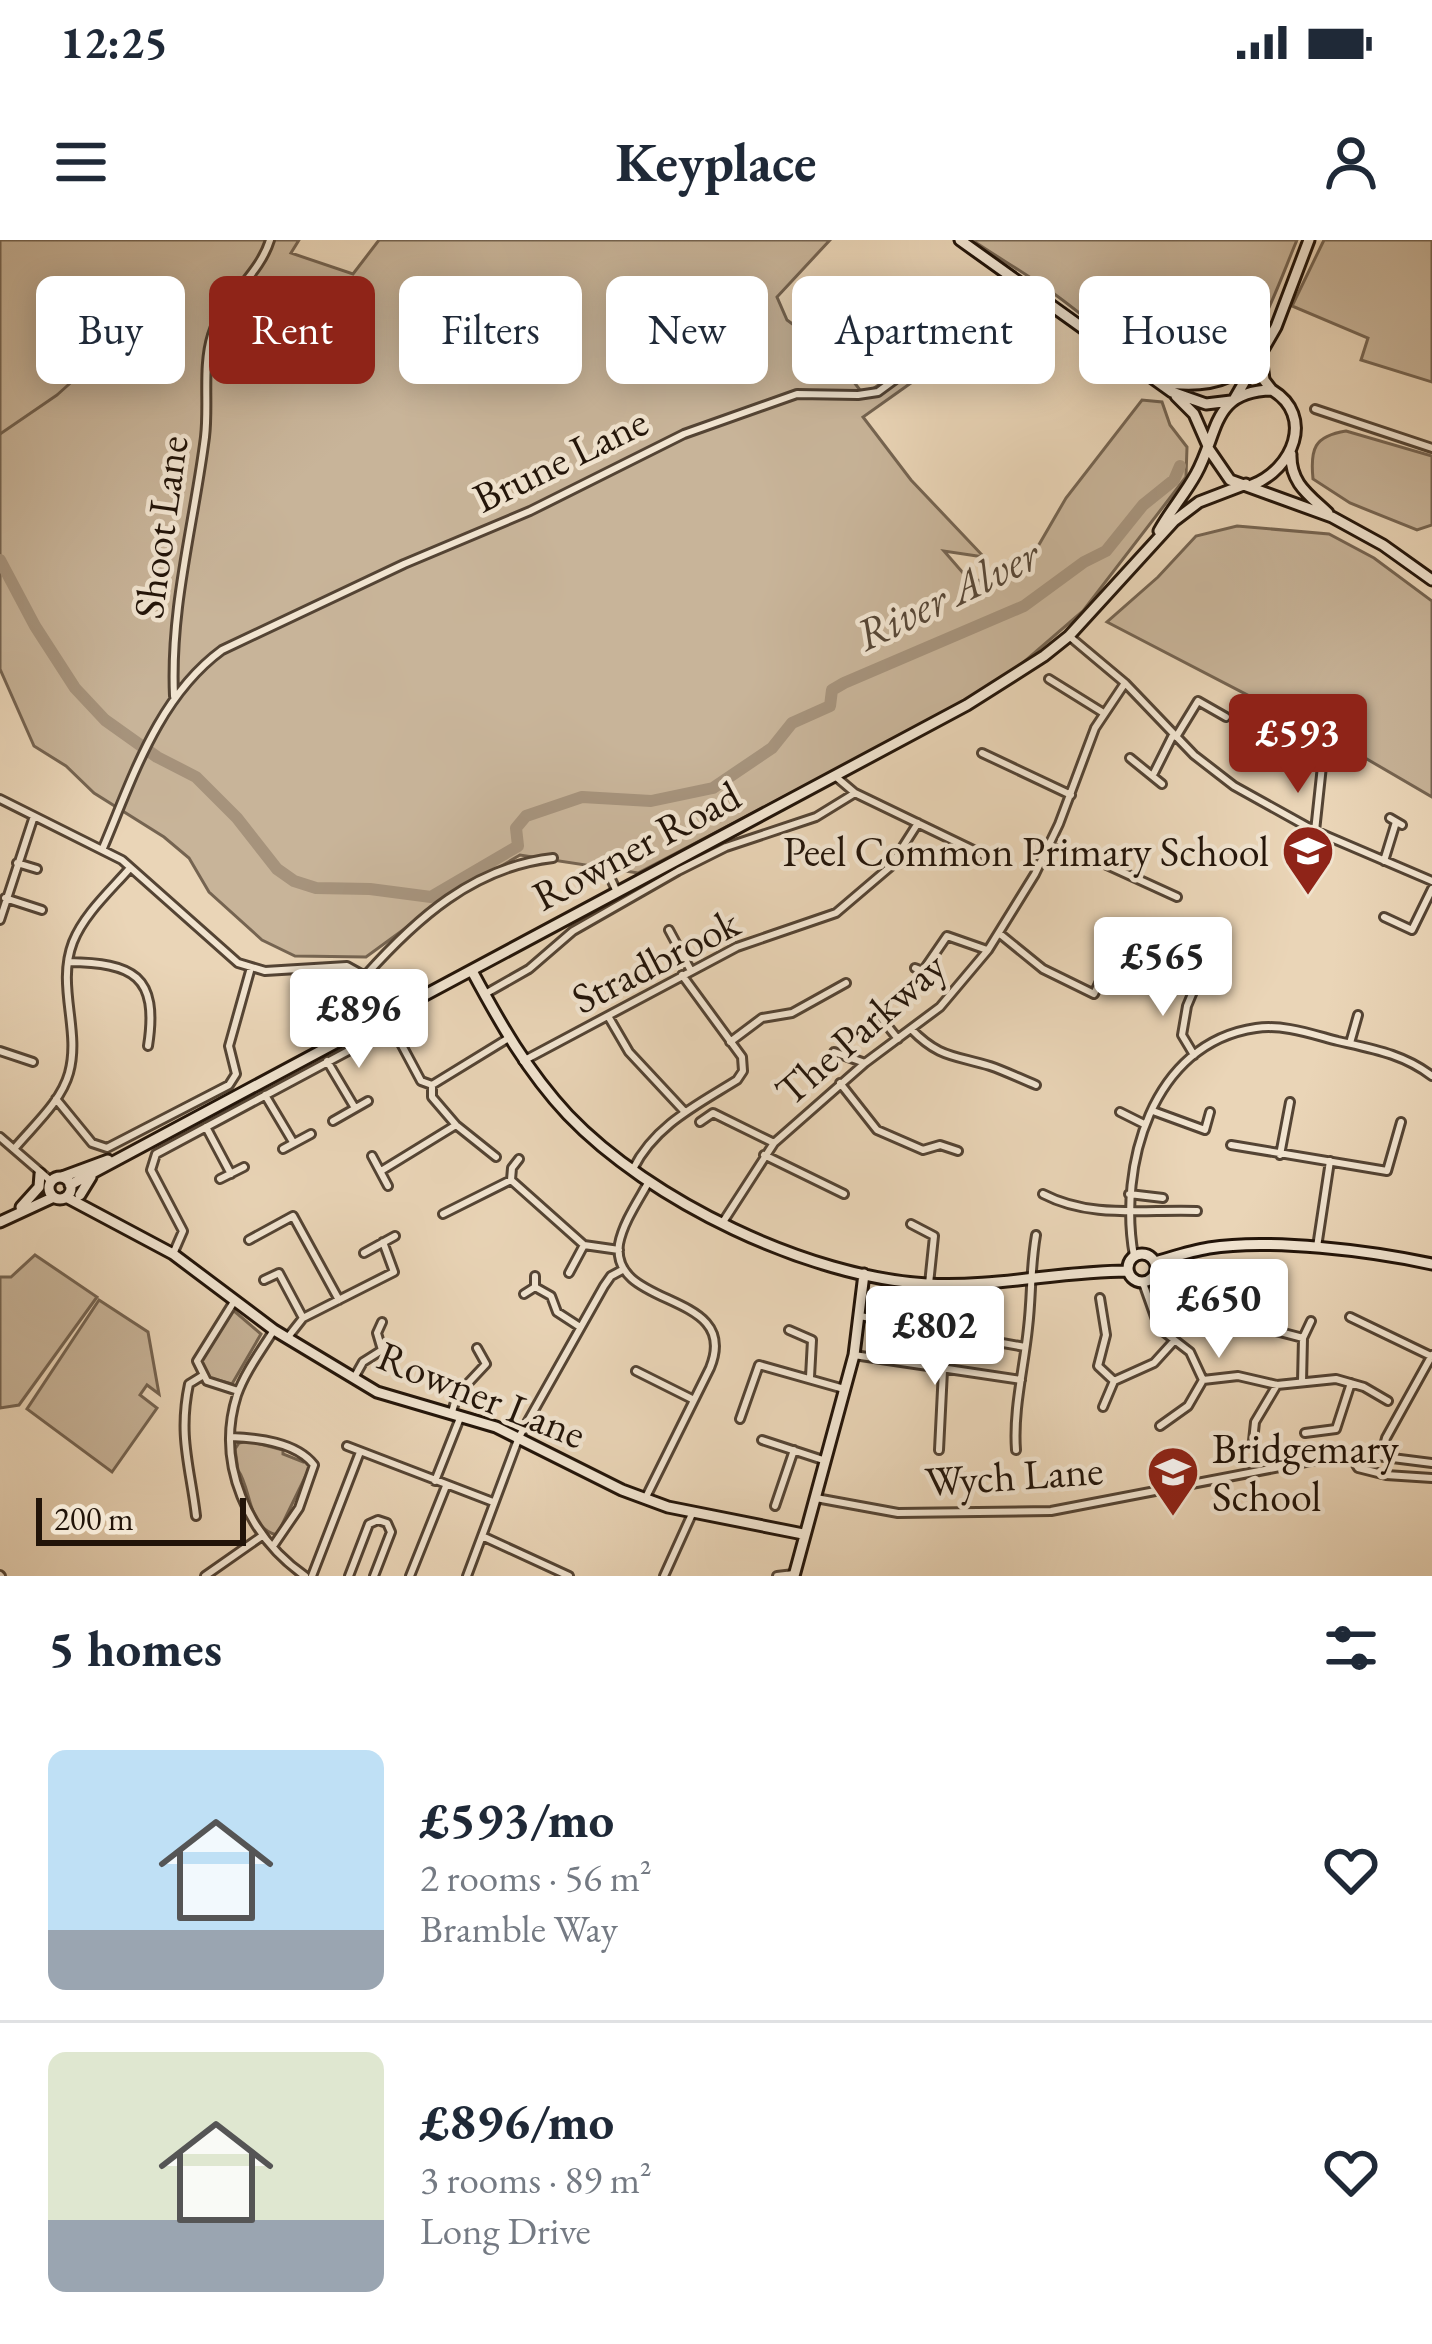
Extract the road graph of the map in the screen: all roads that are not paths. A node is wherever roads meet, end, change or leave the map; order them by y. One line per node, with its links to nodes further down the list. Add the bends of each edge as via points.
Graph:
1 (270, 240): 24 (street, Shoot Lane, via 210,342 201,466 178,590)
2 (961, 240): 4 (main road)
3 (1309, 240): 5 (main road)
4 (1012, 276)
5 (1270, 333)
6 (889, 384): 24 (street, Brune Lane, via 858,395 779,398 662,443 530,512 240,640 198,668)
7 (1160, 384): 11 (main road)
8 (1242, 384): 12 (main road)
9 (1269, 384): 10 (main road)
10 (1271, 390): 12 (main road); 16 (main road, via 1296,416)
11 (1172, 392): 12 (main road, via 1205,404); 14 (main road, via 1194,414)
12 (1233, 399): 14 (main road)
13 (1315, 409): 15 (street, via 1326,420)
14 (1208, 447): 17 (main road, via 1222,473); 19 (main road, Rowner Road)
15 (1432, 448)
16 (1291, 450): 17 (main road, via 1280,467); 18 (main road, via 1299,486)
17 (1249, 485): 18 (main road); 19 (main road, Rowner Road, via 1198,502)
18 (1332, 517): 20 (main road)
19 (1150, 546): 21 (main road, Rowner Road)
20 (1432, 580)
21 (1069, 636): 23 (street); 34 (main road, Rowner Road, via 967,705)
22 (1049, 679): 25 (street)
23 (1125, 683): 25 (street, The Parkway); 27 (street)
24 (174, 697): 44 (street, Brune Lane)
25 (1103, 713): 37 (street, The Parkway)
26 (1226, 717): 27 (street, via 1198,701)
27 (1175, 736): 33 (street); 42 (street, via 1234,786)
28 (1001, 748): 31 (street)
29 (982, 753): 31 (street)
30 (1130, 758): 33 (street)
31 (997, 760): 37 (street)
32 (1322, 766): 42 (street)
33 (1154, 773): 35 (street)
34 (835, 776): 36 (street); 53 (main road, Rowner Road)
35 (1162, 784)
36 (855, 793): 41 (street); 71 (street, via 816,817 678,871)
37 (1071, 795): 43 (street, The Parkway)
38 (0, 800): 39 (street)
39 (34, 816): 44 (street); 48 (street)
40 (1396, 822): 47 (street)
41 (918, 823): 46 (street); 67 (street, Stradbrook, via 890,867 836,913 737,946)
42 (1315, 831): 47 (street)
43 (1049, 847): 54 (street); 60 (street, The Parkway)
44 (103, 848): 50 (street)
45 (553, 858): 69 (street, via 525,861 472,885 412,923)
46 (996, 861)
47 (1384, 861): 52 (street)
48 (16, 862): 51 (street); 55 (street)
49 (605, 866): 53 (street)
50 (131, 867): 62 (street, via 83,924); 64 (street)
51 (37, 869)
52 (1432, 885): 57 (street, via 1412,930)
53 (617, 892): 65 (main road, Rowner Road)
54 (1177, 897)
55 (5, 898): 56 (street); 58 (street)
56 (42, 910)
57 (1384, 917)
58 (0, 920)
59 (669, 930): 67 (street)
60 (1000, 934): 61 (street, The Parkway); 63 (street, via 1043,969 1094,994)
61 (988, 950): 66 (street, via 947,936); 76 (street, The Parkway)
62 (67, 962): 81 (street, via 124,967 139,977 152,1023); 94 (street, via 71,1058)
63 (1108, 964)
64 (250, 969): 69 (street, via 335,965); 94 (street, via 231,1033 236,1074 229,1085 107,1148 92,1143)
65 (472, 970): 71 (main road); 72 (main road, Rowner Road)
66 (922, 971)
67 (687, 973): 74 (street, Stradbrook); 79 (street)
68 (1200, 975): 84 (street, via 1182,1035)
69 (365, 976): 72 (street)
70 (846, 983): 79 (street, via 762,1018)
71 (484, 994): 77 (main road)
72 (386, 1013): 119 (main road, Rowner Road)
73 (1358, 1015): 80 (street)
74 (608, 1016): 86 (street, Stradbrook); 99 (street, via 628,1052)
75 (882, 1019): 78 (street)
76 (910, 1029): 78 (street, The Parkway); 92 (street, via 953,1060)
77 (507, 1039): 86 (main road); 91 (street)
78 (898, 1039): 88 (street, The Parkway)
79 (730, 1042): 99 (street, via 743,1062 740,1076)
80 (1350, 1043): 84 (street, via 1255,1028); 89 (street, via 1404,1057)
81 (148, 1046)
82 (0, 1051): 87 (street)
83 (834, 1052): 88 (street)
84 (1195, 1055): 98 (street)
85 (327, 1061): 91 (street, via 397,1036 421,1081); 93 (street); 97 (street)
86 (523, 1061): 124 (main road, via 571,1118)
87 (33, 1062)
88 (865, 1063): 90 (street, The Parkway)
89 (1432, 1076)
90 (840, 1083): 111 (street, The Parkway); 115 (street, via 877,1130 923,1150)
91 (432, 1085): 106 (street)
92 (1036, 1085)
93 (265, 1095): 107 (street); 110 (street)
94 (56, 1099): 113 (street)
95 (368, 1101): 97 (street)
96 (1290, 1102): 116 (street)
97 (355, 1108): 102 (street)
98 (1151, 1110): 101 (street, via 1204,1130); 105 (street)
99 (684, 1112): 124 (street)
100 (1120, 1112): 105 (street)
101 (1210, 1112)
102 (332, 1121)
103 (700, 1122): 111 (street, via 713,1113)
104 (1401, 1122): 122 (street, via 1387,1171)
105 (1144, 1124): 135 (street)
106 (456, 1125): 120 (street); 125 (street)
107 (206, 1127): 127 (street); 152 (street, via 150,1164 183,1231)
108 (311, 1133): 110 (street)
109 (0, 1137): 113 (street, Rowner Lane)
110 (293, 1142): 114 (street)
111 (774, 1143): 117 (street, The Parkway)
112 (1231, 1145): 116 (street)
113 (14, 1149): 126 (street, Rowner Lane)
114 (283, 1149)
115 (958, 1151)
116 (1280, 1154): 122 (street)
117 (764, 1155): 133 (street); 142 (street, The Parkway)
118 (372, 1156): 125 (street)
119 (119, 1157): 132 (main road, Rowner Road); 132 (main road, Rowner Road)
120 (496, 1157)
121 (519, 1159): 130 (street)
122 (1330, 1161): 150 (street)
123 (244, 1167): 127 (street)
124 (633, 1169): 129 (main road)
125 (381, 1172): 131 (street)
126 (40, 1174): 132 (street, Rowner Lane); 137 (main road)
127 (231, 1174): 128 (street)
128 (220, 1179)
129 (650, 1179): 142 (main road); 149 (street)
130 (512, 1180): 140 (street); 148 (street)
131 (388, 1186)
132 (63, 1189): 137 (main road, Rowner Road); 141 (main road, Rowner Road); 152 (main road, Rowner Lane)
133 (844, 1194)
134 (1043, 1194): 139 (street, via 1077,1209)
135 (1129, 1194): 136 (street); 139 (street)
136 (1163, 1198)
137 (21, 1207): 141 (main road, Rowner Road)
138 (1197, 1210): 139 (street)
139 (1128, 1211): 153 (street)
140 (443, 1214)
141 (3, 1220)
142 (724, 1222): 159 (main road)
143 (911, 1224): 164 (street, via 934,1236)
144 (1036, 1235): 161 (street)
145 (395, 1236): 147 (street)
146 (249, 1240): 169 (street, via 293,1216)
147 (383, 1242): 151 (street); 169 (street, via 394,1272)
148 (584, 1245): 149 (street); 158 (street)
149 (619, 1250): 156 (street)
150 (1316, 1250): 154 (main road, via 1209,1248); 155 (main road)
151 (364, 1253)
152 (173, 1254): 168 (main road, Rowner Lane)
153 (1134, 1256): 154 (main road); 157 (main road)
154 (1155, 1262): 163 (main road, via 1156,1273)
155 (1432, 1264)
156 (624, 1269): 178 (street, via 610,1276); 203 (street, via 698,1315 712,1333 714,1358)
157 (1127, 1271): 161 (main road); 163 (main road)
158 (568, 1273)
159 (864, 1274): 164 (main road); 171 (main road)
160 (535, 1276): 165 (street)
161 (1028, 1278): 164 (main road); 186 (street)
162 (264, 1280): 173 (street, via 279,1273)
163 (1143, 1283): 185 (street, via 1159,1328)
164 (929, 1284)
165 (535, 1287): 166 (street); 178 (street, via 553,1293 555,1314)
166 (524, 1294)
167 (1100, 1298): 197 (street, via 1106,1335 1099,1366)
168 (235, 1300): 180 (main road, Rowner Lane); 192 (street, via 202,1348)
169 (339, 1300): 173 (street)
170 (1263, 1303): 177 (street)
171 (860, 1316): 179 (street); 188 (main road)
172 (1350, 1317): 189 (street)
173 (302, 1318): 184 (street)
174 (1226, 1318): 177 (street)
175 (1310, 1321): 183 (street)
176 (382, 1322): 193 (street, via 377,1333 386,1352 363,1362)
177 (1255, 1323): 183 (street)
178 (581, 1327): 211 (street)
179 (928, 1329)
180 (274, 1330): 184 (main road, Rowner Lane); 202 (street)
181 (789, 1330): 194 (street, via 812,1340)
182 (952, 1334): 186 (street)
183 (1303, 1338): 198 (street)
184 (287, 1339): 193 (main road, Rowner Lane)
185 (1175, 1340): 196 (street); 197 (street, via 1154,1363)
186 (1026, 1347): 195 (street)
187 (477, 1348): 206 (street, via 486,1364 457,1395)
188 (854, 1355): 190 (street); 201 (main road)
189 (1432, 1356): 220 (street)
190 (943, 1368): 195 (street); 216 (street)
191 (636, 1371): 203 (street)
192 (202, 1376): 202 (street); 231 (street, via 189,1384 183,1413)
193 (354, 1378): 206 (main road, Rowner Lane, via 391,1397)
194 (810, 1378): 201 (street); 207 (street, via 759,1365)
195 (1021, 1380): 217 (street)
196 (1203, 1380): 200 (street, via 1238,1376); 208 (street, via 1188,1406)
197 (1114, 1381): 205 (street)
198 (1302, 1382): 199 (street); 200 (street)
199 (1352, 1382): 204 (street); 209 (street, via 1336,1430)
200 (1277, 1385): 213 (street)
201 (845, 1390): 221 (main road)
202 (238, 1391): 210 (street)
203 (694, 1400): 227 (street)
204 (1388, 1401)
205 (1102, 1407)
206 (457, 1413): 211 (main road, Rowner Lane); 224 (street)
207 (740, 1419)
208 (1160, 1426)
209 (1305, 1433)
210 (231, 1437): 233 (street, via 237,1485); 235 (street, via 277,1444 314,1465 299,1508)
211 (519, 1437): 227 (main road, Rowner Lane); 228 (street)
212 (762, 1440): 215 (street)
213 (1253, 1441)
214 (347, 1446): 218 (street)
215 (794, 1450): 221 (street); 229 (street)
216 (939, 1450)
217 (1016, 1450)
218 (360, 1451): 224 (street); 238 (street)
219 (1353, 1453): 220 (street, Wych Lane); 223 (street, via 1358,1468); 226 (street, Wych Lane, via 1051,1510 898,1513)
220 (1382, 1454): 222 (street, Wych Lane)
221 (823, 1460): 226 (main road)
222 (1432, 1463)
223 (1432, 1478)
224 (435, 1481): 225 (street)
225 (446, 1486): 228 (street); 241 (street)
226 (812, 1497): 232 (main road)
227 (645, 1499): 230 (main road, Rowner Lane)
228 (493, 1502): 234 (street)
229 (775, 1506)
230 (692, 1514): 232 (main road, Rowner Lane); 244 (street)
231 (196, 1516)
232 (802, 1534): 236 (main road)
233 (262, 1536): 235 (street); 237 (street)
234 (482, 1536): 242 (street); 243 (street)
235 (272, 1547): 238 (street)
236 (794, 1575): 245 (street)
237 (205, 1576)
238 (308, 1576)
239 (349, 1576): 240 (street, via 368,1524 378,1520 391,1532)
240 (374, 1576)
241 (410, 1576)
242 (467, 1576)
243 (569, 1576)
244 (664, 1576)
245 (777, 1576)

